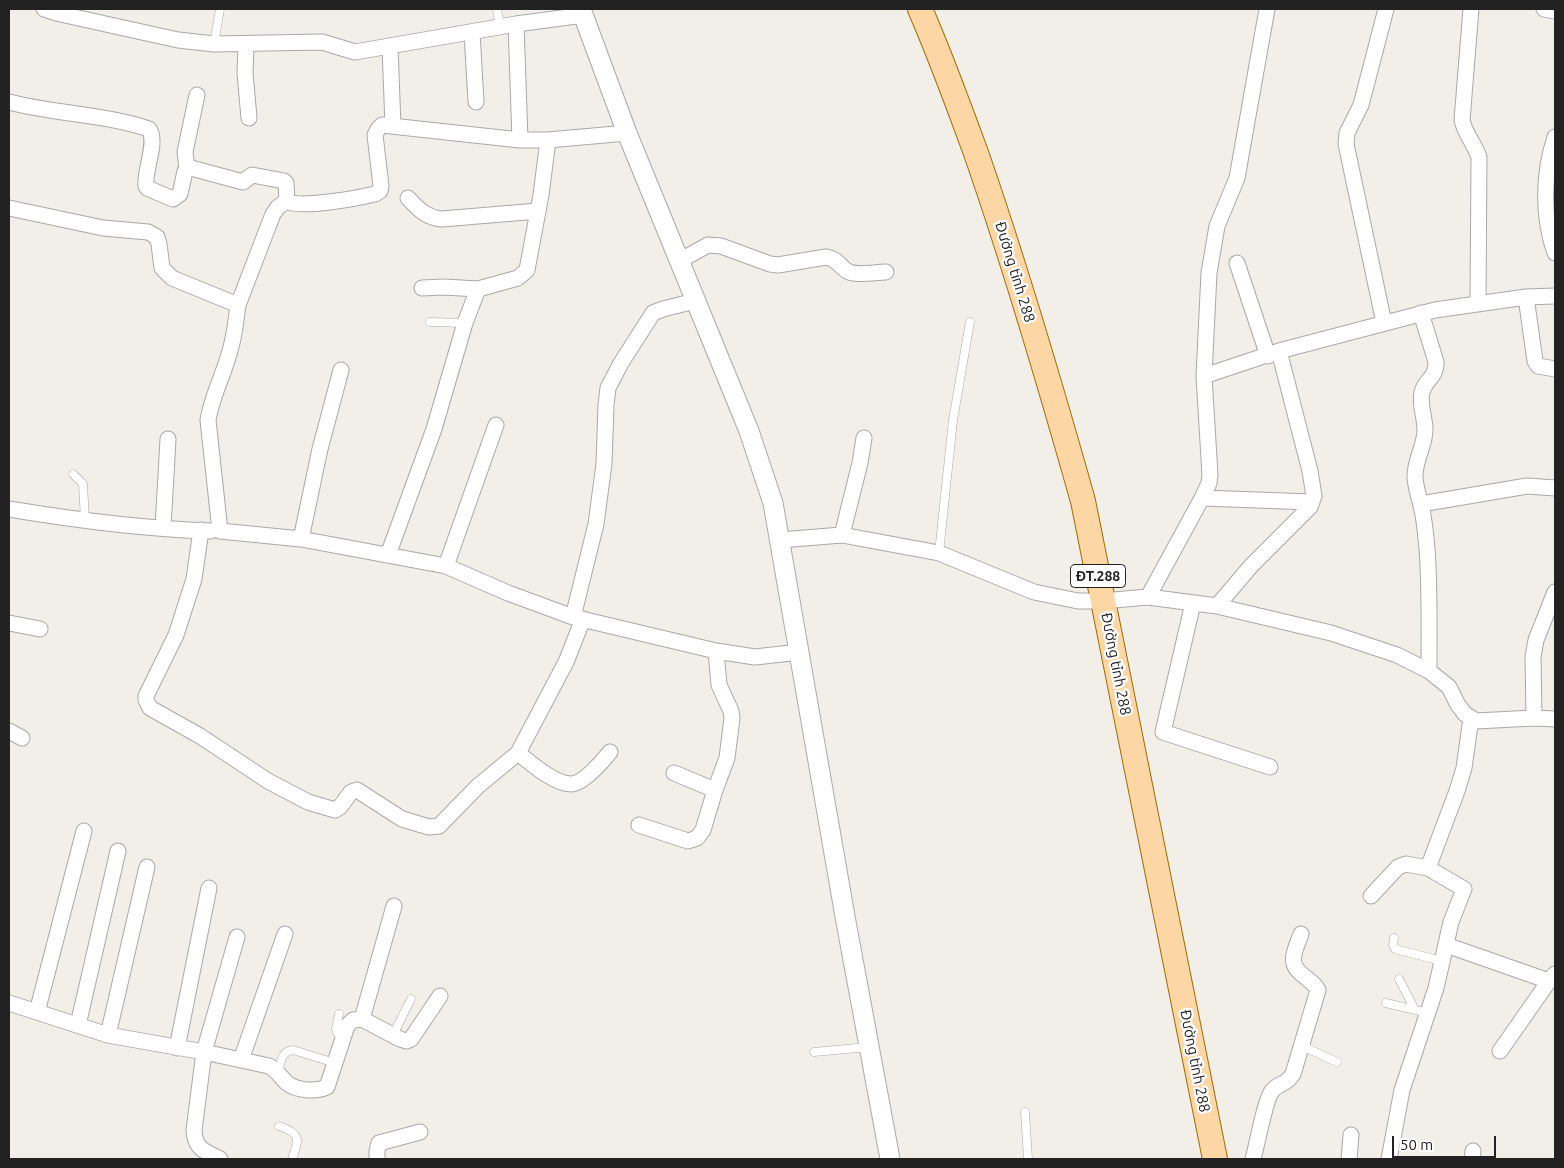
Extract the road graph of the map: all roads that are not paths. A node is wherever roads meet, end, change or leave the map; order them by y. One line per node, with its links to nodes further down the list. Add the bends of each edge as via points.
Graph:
1 (44, 9): 14 (street, via 178,40)
2 (220, 9): 14 (lane)
3 (497, 9): 12 (lane)
4 (920, 9): 72 (main road, Đường tỉnh 288 / ĐT.288, via 943,60 1003,233 1083,501)
5 (1267, 9): 50 (street, via 1237,178 1217,226 1209,273)
6 (1386, 9): 46 (street, via 1361,105 1347,133 1346,144)
7 (1470, 9): 40 (street, via 1462,120 1464,131 1479,157)
8 (1544, 9): 9 (street)
9 (1555, 11)
10 (582, 12): 11 (street); 22 (street)
11 (516, 24): 12 (street); 24 (street)
12 (500, 27): 13 (street)
13 (472, 32): 16 (street); 19 (street)
14 (214, 44): 15 (street)
15 (246, 44): 16 (street, via 322,42 355,52); 20 (street)
16 (390, 46): 21 (street)
17 (197, 95): 26 (street, via 185,152)
18 (9, 102): 26 (street, via 128,122 149,129 152,134 146,186 173,199 180,194)
19 (476, 102)
20 (249, 118)
21 (393, 126): 24 (street); 28 (street, via 382,125 375,135 380,191 370,196 315,204)
22 (627, 133): 25 (street); 32 (street)
23 (1555, 137): 31 (street, via 1548,167 1546,203)
24 (520, 140): 25 (street)
25 (548, 140): 30 (street)
26 (187, 169): 28 (street, via 243,182 252,175 282,179 286,183)
27 (408, 198): 30 (street, via 431,218)
28 (287, 201): 41 (street, via 273,214)
29 (9, 208): 41 (street, via 102,228 148,232 157,237 162,268 172,278)
30 (538, 211): 36 (street, via 527,270 518,278)
31 (1555, 253)
32 (680, 261): 34 (street, via 708,245 721,246 770,264 826,257 833,258 848,272); 39 (street)
33 (1237, 263): 47 (street)
34 (886, 272)
35 (422, 288): 36 (street)
36 (478, 289): 44 (street)
37 (1555, 296): 38 (street)
38 (1526, 298): 40 (street); 48 (street, via 1535,361 1538,366)
39 (695, 301): 66 (street, via 749,432 773,503); 75 (street, via 653,313 608,388 604,464)
40 (1478, 304): 42 (street)
41 (238, 305): 63 (street, via 231,347 208,420)
42 (1421, 313): 46 (street); 58 (street, via 1436,369 1422,391 1424,443 1416,462 1415,477)
43 (430, 322): 44 (lane)
44 (465, 322): 68 (street, via 434,430)
45 (970, 322): 67 (lane, via 953,420)
46 (1384, 323): 47 (street)
47 (1273, 354): 50 (street); 57 (street, via 1310,471)
48 (1555, 369)
49 (341, 370): 65 (street)
50 (1204, 376): 56 (street, via 1210,474)
51 (496, 425): 69 (street)
52 (864, 438): 64 (street)
53 (168, 439): 61 (street)
54 (73, 474): 60 (lane, via 83,484)
55 (1555, 488): 58 (street, via 1528,486)
56 (1202, 498): 57 (street); 71 (street)
57 (1312, 502): 74 (street)
58 (1421, 504): 80 (street, via 1429,590)
59 (9, 509): 60 (street)
60 (85, 520): 61 (street)
61 (163, 528): 62 (street)
62 (201, 530): 63 (street); 85 (street, via 194,579 176,635 146,696 150,708 308,802 335,810 351,792 357,790 402,819 429,827 440,826 478,786)
63 (220, 531): 65 (street)
64 (842, 535): 66 (street); 67 (street)
65 (301, 539): 68 (street)
66 (780, 540): 79 (street)
67 (939, 553): 72 (street, via 1034,592 1078,601)
68 (388, 555): 69 (street)
69 (446, 566): 75 (street)
70 (1555, 592): 82 (street, via 1536,640 1533,657)
71 (1148, 597): 72 (street); 73 (street)
72 (1103, 601): 136 (main road, Đường tỉnh 288 / ĐT.288)
73 (1194, 603): 74 (street); 86 (street, via 1163,732)
74 (1218, 606): 80 (street, via 1331,633 1397,655)
75 (578, 618): 78 (street); 85 (street, via 566,662)
76 (9, 623): 77 (street)
77 (40, 629)
78 (716, 651): 79 (street, via 755,657); 88 (street, via 719,685 732,718 727,758)
79 (800, 652): 118 (street)
80 (1429, 671): 81 (street, via 1449,687 1458,705)
81 (1471, 718): 82 (street, via 1476,721); 93 (street, via 1462,775)
82 (1534, 718): 83 (street)
83 (1555, 719)
84 (610, 752): 85 (street, via 583,779 572,784 551,776)
85 (518, 753)
86 (1270, 767)
87 (674, 773): 88 (street)
88 (715, 790): 89 (street, via 703,830 697,838 688,840)
89 (639, 825)
90 (84, 831): 110 (street)
91 (118, 851): 113 (street)
92 (147, 867): 114 (street)
93 (1428, 868): 95 (street, via 1403,864); 101 (street, via 1464,889)
94 (209, 888): 119 (street)
95 (1371, 896)
96 (394, 906): 112 (street)
97 (284, 934): 123 (street)
98 (1301, 934): 117 (street, via 1293,961 1297,971 1316,984 1318,990)
99 (236, 937): 121 (street)
100 (1394, 938): 102 (lane, via 1395,949)
101 (1446, 945): 102 (street); 103 (street)
102 (1442, 961): 109 (street)
103 (1552, 977): 120 (street)
104 (1399, 979): 109 (lane)
105 (440, 996): 115 (street, via 411,1040)
106 (412, 999): 115 (lane)
107 (9, 1003): 110 (street)
108 (1386, 1003): 109 (lane)
109 (1421, 1011): 139 (street)
110 (37, 1012): 113 (street)
111 (339, 1014): 116 (lane, via 336,1029)
112 (362, 1018): 115 (street); 116 (street, via 350,1022)
113 (78, 1025): 114 (street)
114 (108, 1035): 119 (street)
115 (393, 1035)
116 (344, 1037): 125 (street)
117 (1302, 1046): 124 (lane); 137 (street, via 1289,1081 1273,1090 1268,1101)
118 (870, 1047): 122 (lane); 134 (street)
119 (177, 1048): 121 (street)
120 (1500, 1051)
121 (204, 1052): 123 (street); 131 (street, via 194,1140 198,1147)
122 (814, 1052)
123 (241, 1060): 126 (street, via 269,1066)
124 (1336, 1062)
125 (335, 1063): 126 (lane, via 293,1050 286,1051); 126 (street, via 328,1084 322,1089 305,1090 292,1086)
126 (278, 1074)
127 (1025, 1112): 135 (lane)
128 (279, 1126): 132 (lane, via 292,1131 297,1137)
129 (420, 1132): 133 (street, via 379,1143)
130 (1351, 1134): 138 (street)
131 (220, 1159)
132 (292, 1159)
133 (377, 1159)
134 (890, 1159)
135 (1028, 1159)
136 (1215, 1159)
137 (1253, 1159)
138 (1349, 1159)
139 (1389, 1159)

